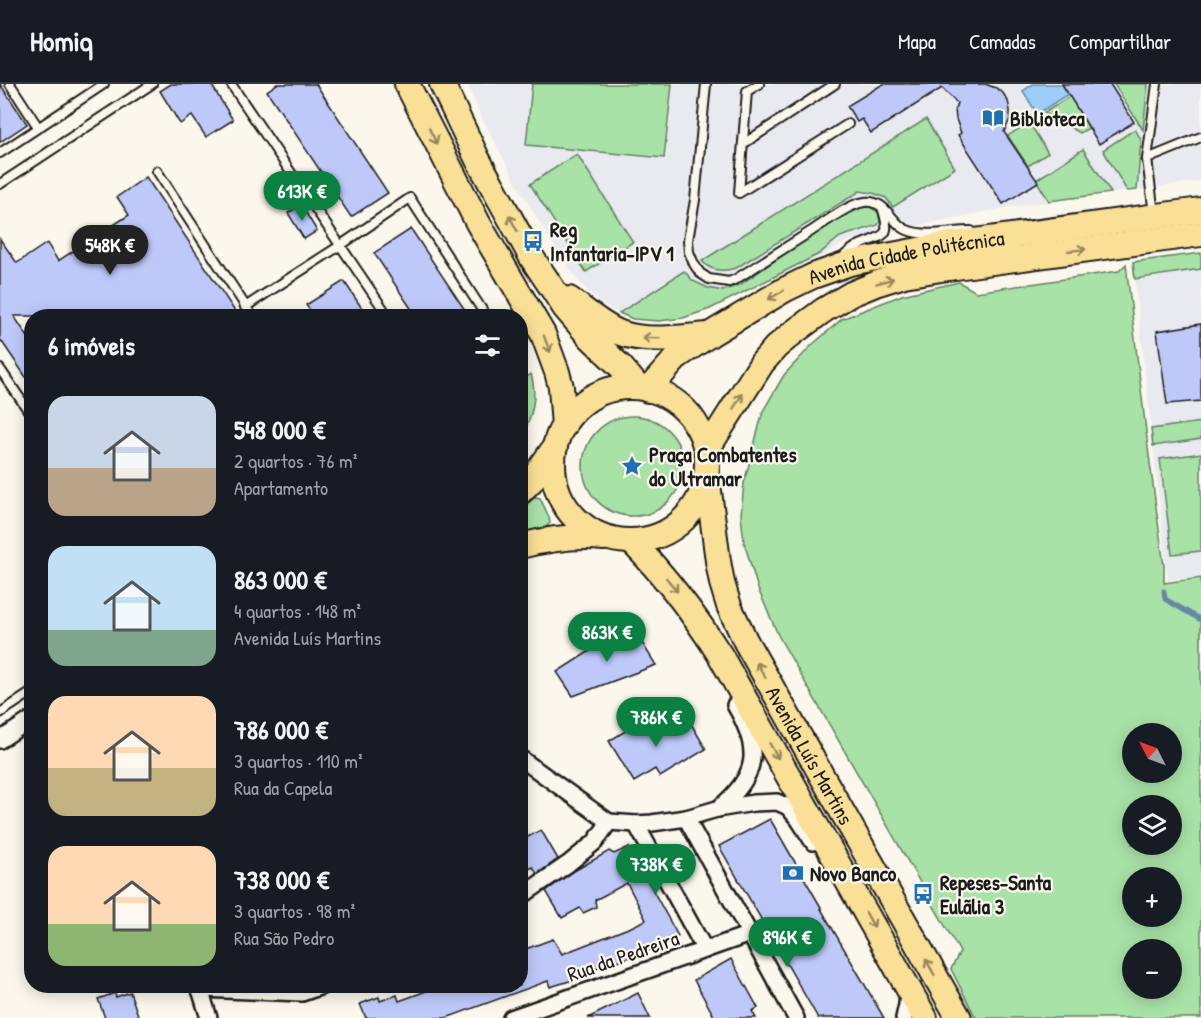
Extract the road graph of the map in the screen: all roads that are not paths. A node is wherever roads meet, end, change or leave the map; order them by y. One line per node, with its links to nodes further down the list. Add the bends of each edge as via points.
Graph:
1 (10, 84): 12 (lane)
2 (104, 84): 12 (lane)
3 (152, 84): 18 (lane)
4 (231, 84): 24 (lane)
5 (407, 84): 34 (main road, one-way to 34, via 478,223 543,334 561,387)
6 (442, 84): 26 (main road, one-way to 6, via 477,158)
7 (706, 84): 19 (lane, via 688,249 700,273 709,279 729,282 852,206 864,201)
8 (759, 84): 14 (lane, via 747,91)
9 (836, 84): 14 (lane)
10 (1156, 84): 16 (lane)
11 (848, 124): 14 (lane, via 739,193)
12 (38, 127): 15 (lane)
13 (1201, 137): 16 (lane)
14 (743, 144)
15 (0, 153)
16 (1147, 159): 21 (lane)
17 (157, 171): 27 (lane)
18 (0, 184)
19 (881, 206): 23 (lane, via 906,230 972,231); 25 (lane, via 886,232 858,245)
20 (1201, 210): 21 (main road, Avenida Cidade Politécnica)
21 (1154, 216): 23 (main road, Avenida Cidade Politécnica)
22 (1201, 234): 35 (main road, Avenida Cidade Politécnica, one-way to 22, via 776,347 851,294 904,275)
23 (990, 238): 25 (main road, Avenida Cidade Politécnica, via 850,263)
24 (341, 245): 27 (lane); 28 (lane); 29 (lane, via 410,198)
25 (831, 270): 30 (main road, Avenida Cidade Politécnica, one-way to 30, via 784,290)
26 (554, 291): 30 (main road, one-way to 26, via 651,339 619,333); 32 (main road, via 589,336)
27 (245, 307)
28 (383, 309)
29 (481, 309)
30 (709, 335): 32 (main road, Avenida Cidade Politécnica, via 678,356)
31 (0, 369): 33 (lane)
32 (643, 389): 34 (main road, via 616,388 595,396 577,408); 35 (main road, via 662,394 683,408 698,427)
33 (24, 404)
34 (560, 436): 37 (main road); 38 (main road, via 553,470 558,492 569,512 585,528)
35 (706, 451): 36 (main road)
36 (707, 476): 39 (main road, via 698,501 681,522 658,536); 62 (main road, Avenida Luís Martins, one-way to 36, via 729,606 718,561)
37 (528, 484)
38 (606, 538): 39 (main road); 40 (main road, via 573,537)
39 (632, 542): 41 (main road, Avenida Luís Martins, one-way to 41, via 682,598)
40 (528, 544)
41 (720, 655): 47 (street, via 718,675 752,743 751,765 743,783); 51 (main road, Avenida Luís Martins, one-way to 51)
42 (24, 697): 43 (lane)
43 (0, 713)
44 (24, 724): 45 (street)
45 (0, 740)
46 (528, 764): 49 (street)
47 (717, 809): 48 (street); 51 (street, via 754,802 777,802 788,807 824,862)
48 (686, 818): 50 (street); 53 (street)
49 (609, 822): 50 (street); 52 (street, via 595,842)
50 (636, 824): 54 (street)
51 (848, 881): 55 (main road, Avenida Luís Martins, one-way to 55)
52 (528, 892)
53 (750, 934): 54 (street, Rua da Pedreira); 59 (street)
54 (705, 950): 58 (street, Rua da Pedreira)
55 (908, 987): 60 (street); 61 (main road, Avenida Luís Martins)
56 (201, 993): 57 (street)
57 (209, 1018)
58 (511, 1018)
59 (796, 1018)
60 (904, 1018)
61 (925, 1018)
62 (959, 1018)

